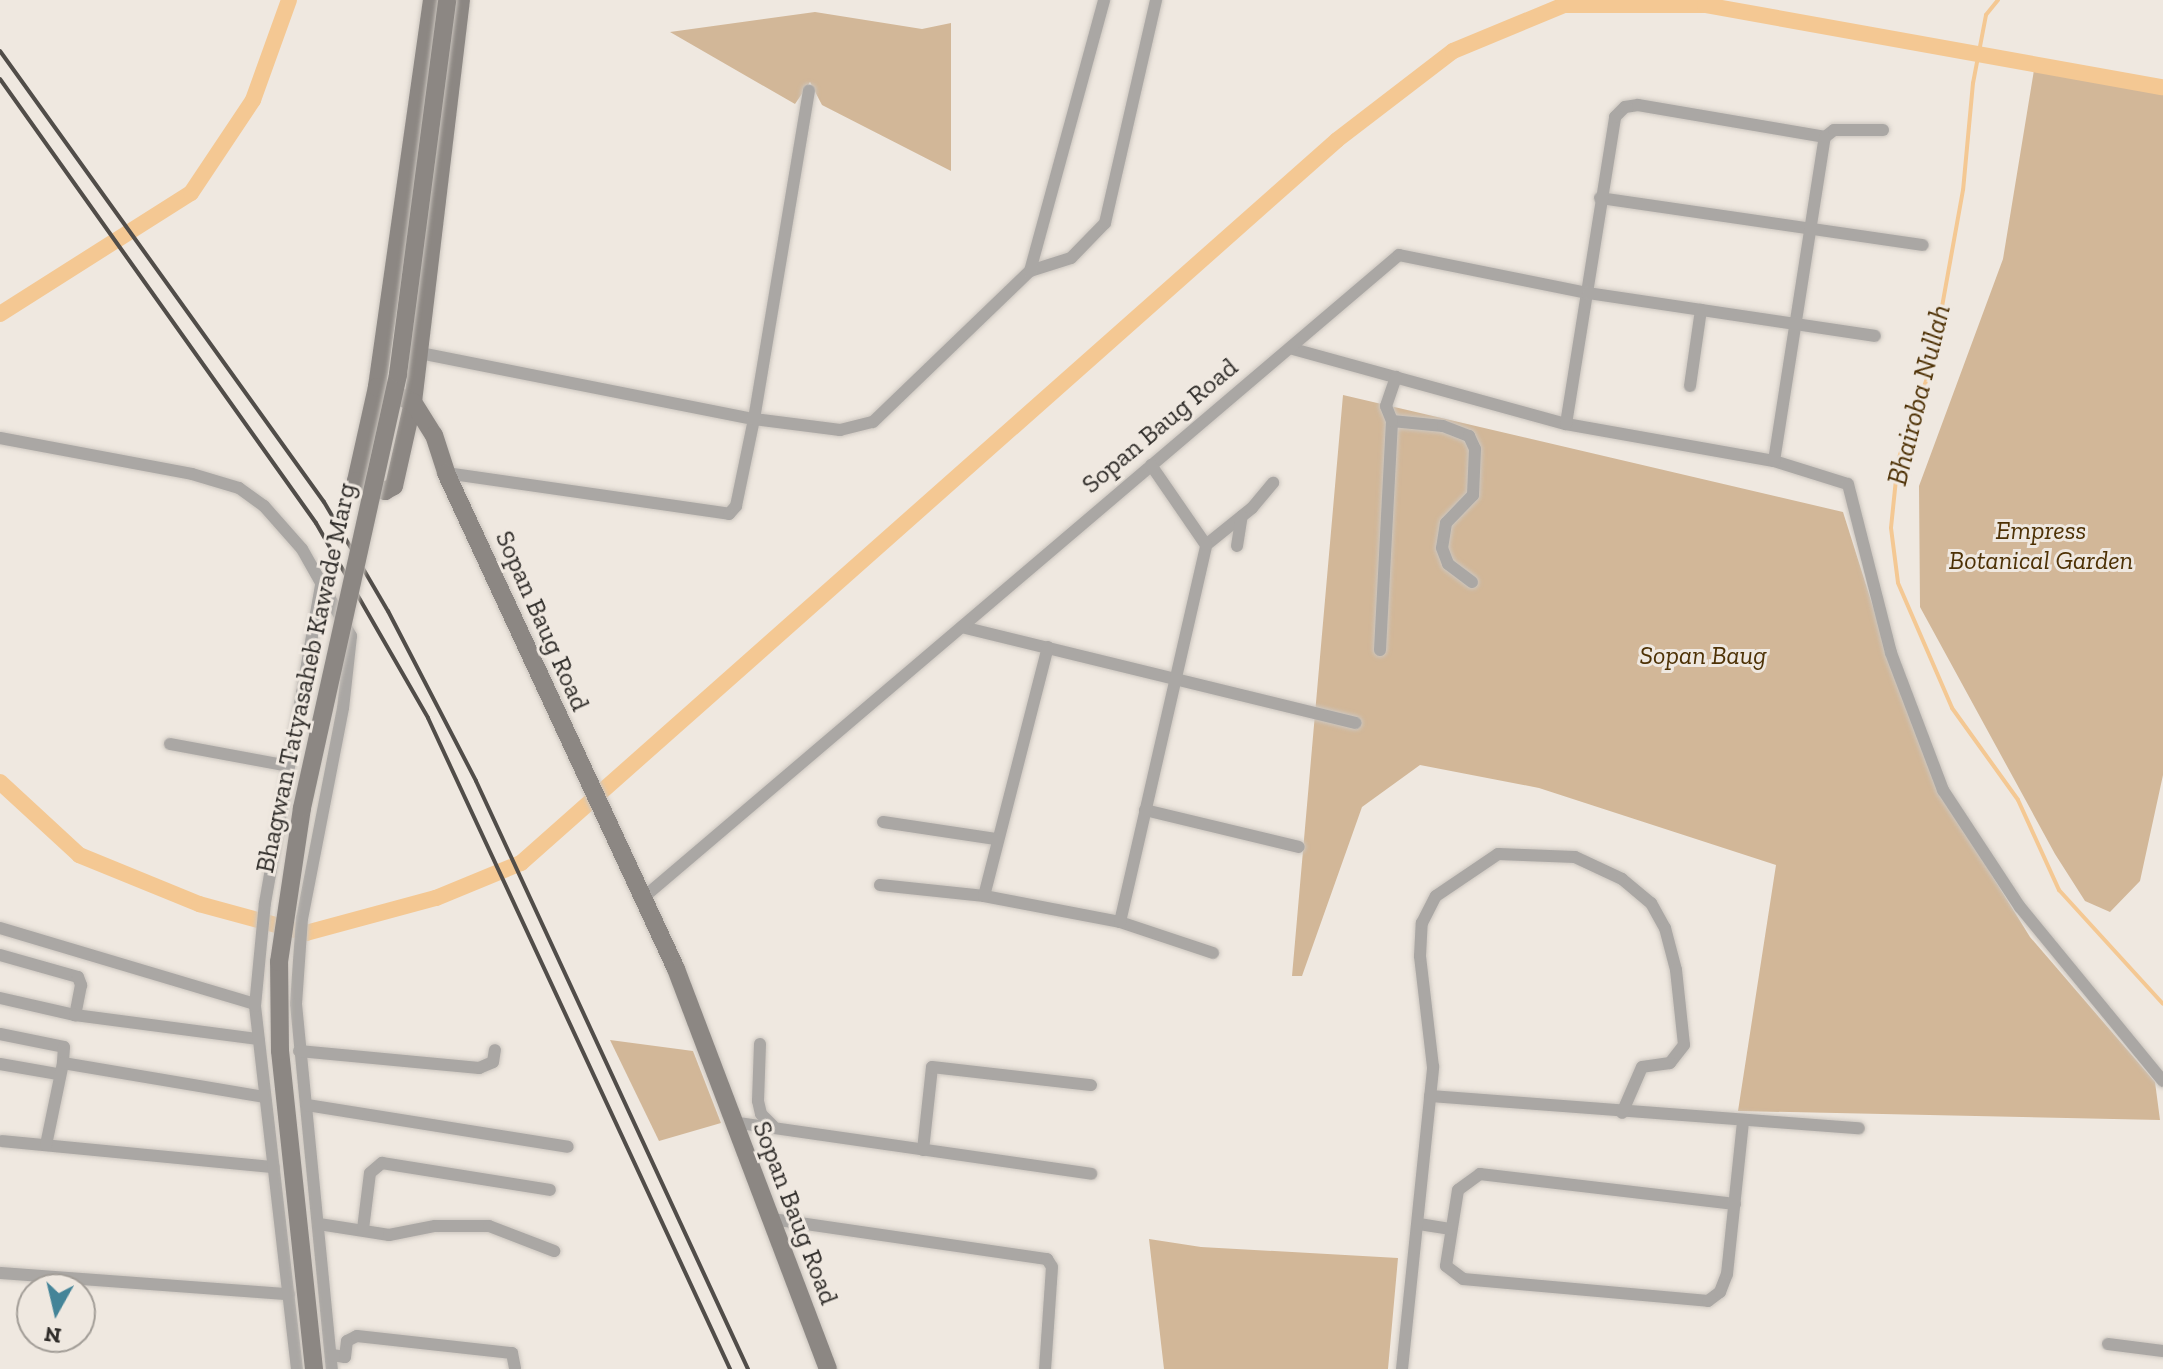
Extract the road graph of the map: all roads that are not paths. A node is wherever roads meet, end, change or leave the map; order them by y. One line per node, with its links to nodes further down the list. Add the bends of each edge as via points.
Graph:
1 (432, 0): 21 (street)
2 (447, 0): 94 (street, Bhagwan Tatyasaheb Kawade Marg, bridge, via 398,374 302,808 279,962 280,1051)
3 (461, 0): 18 (street)
4 (1104, 0): 12 (street)
5 (1156, 0): 12 (street, via 1105,223 1071,258)
6 (809, 91): 23 (street)
7 (1883, 130): 8 (street, via 1834,130)
8 (1825, 137): 9 (street, via 1625,107 1610,129); 10 (street)
9 (1600, 198): 10 (street); 13 (street)
10 (1814, 229): 11 (street); 15 (street)
11 (1923, 245)
12 (1030, 271): 23 (street, via 873,422 840,430)
13 (1588, 293): 14 (street, Sopan Baug Road); 17 (street, Sopan Baug Road, via 1399,255); 25 (street)
14 (1701, 310): 15 (street, Sopan Baug Road); 20 (street)
15 (1797, 325): 16 (street, Sopan Baug Road); 27 (street)
16 (1875, 336)
17 (1293, 349): 19 (street); 28 (street, Sopan Baug Road)
18 (420, 353): 22 (street); 23 (street)
19 (1396, 377): 24 (street, via 1386,406); 25 (street)
20 (1690, 386)
21 (377, 387): 22 (street); 22 (street, via 356,481 360,485 385,491 394,486)
22 (413, 402): 29 (street, Sopan Baug Road, via 434,435)
23 (754, 419): 29 (street, via 736,506 720,516)
24 (1392, 421): 35 (street, via 1443,426 1469,436 1475,449 1473,495 1446,523 1442,548 1448,564); 38 (street)
25 (1566, 424): 27 (street)
26 (0, 438): 34 (street, via 239,488 264,506)
27 (1774, 461): 64 (street, via 1848,484 1891,653 1943,790 2020,907)
28 (1151, 465): 32 (street); 36 (street, Sopan Baug Road)
29 (446, 473): 49 (street, Sopan Baug Road)
30 (1273, 483): 31 (street)
31 (1242, 516): 32 (street); 33 (street)
32 (1206, 545): 39 (street)
33 (1237, 546)
34 (322, 581): 42 (street); 61 (street, via 351,636 353,653 302,918)
35 (1472, 582)
36 (962, 627): 37 (street); 49 (street, Sopan Baug Road)
37 (1048, 647): 39 (street); 45 (street)
38 (1380, 650)
39 (1177, 679): 40 (street); 43 (street)
40 (1355, 723)
41 (170, 744): 42 (street)
42 (289, 766): 55 (street, via 259,943)
43 (1145, 810): 46 (street); 50 (street)
44 (883, 822): 45 (street)
45 (996, 839): 48 (street)
46 (1299, 847)
47 (880, 885): 48 (street)
48 (984, 896): 50 (street)
49 (644, 897): 70 (street, Sopan Baug Road)
50 (1120, 922): 52 (street)
51 (0, 928): 55 (street)
52 (1213, 953)
53 (0, 955): 56 (street, via 78,977)
54 (0, 998): 56 (street)
55 (255, 1004): 58 (street)
56 (75, 1015): 58 (street)
57 (0, 1034): 63 (street, via 64,1047)
58 (258, 1039): 67 (street)
59 (760, 1044): 72 (street, via 758,1101)
60 (495, 1050): 61 (street, via 493,1062 479,1068)
61 (299, 1051): 68 (street)
62 (0, 1064): 63 (street)
63 (60, 1068): 67 (street); 75 (street)
64 (2163, 1081)
65 (1091, 1085): 77 (street, via 932,1067)
66 (1430, 1096): 69 (street); 69 (street, via 1432,1044 1420,956 1422,923 1436,896 1498,854 1575,857 1622,879 1651,903 1665,928 1676,970 1684,1045 1670,1063 1642,1067); 84 (street)
67 (265, 1097): 78 (street)
68 (307, 1105): 76 (street); 83 (street)
69 (1622, 1113): 71 (street)
70 (732, 1122): 72 (street); 82 (street, Sopan Baug Road)
71 (1743, 1122): 73 (street); 81 (street)
72 (773, 1126): 77 (street)
73 (1859, 1128)
74 (2, 1141): 75 (street)
75 (46, 1145): 78 (street)
76 (568, 1147)
77 (923, 1150): 79 (street)
78 (274, 1167): 89 (street)
79 (1091, 1174)
80 (550, 1190): 85 (street, via 382,1163 370,1173)
81 (1735, 1204): 86 (street, via 1480,1174 1458,1190); 86 (street, via 1720,1292 1694,1303 1463,1279 1446,1266)
82 (772, 1219): 97 (street, Sopan Baug Road); 98 (street, via 1047,1259 1052,1267)
83 (319, 1224): 85 (street); 92 (street)
84 (1419, 1224): 86 (street); 99 (street)
85 (363, 1229): 87 (street, via 389,1235 435,1226 489,1226)
86 (1450, 1229)
87 (554, 1251)
88 (0, 1273): 89 (street)
89 (289, 1294): 93 (street)
90 (2108, 1344): 91 (street)
91 (2163, 1351)
92 (341, 1360): 95 (street); 96 (street, via 347,1341 357,1336 505,1351 516,1358)
93 (297, 1369)
94 (314, 1369)
95 (332, 1369)
96 (515, 1369)
97 (828, 1369)
98 (1045, 1369)
99 (1402, 1369)

